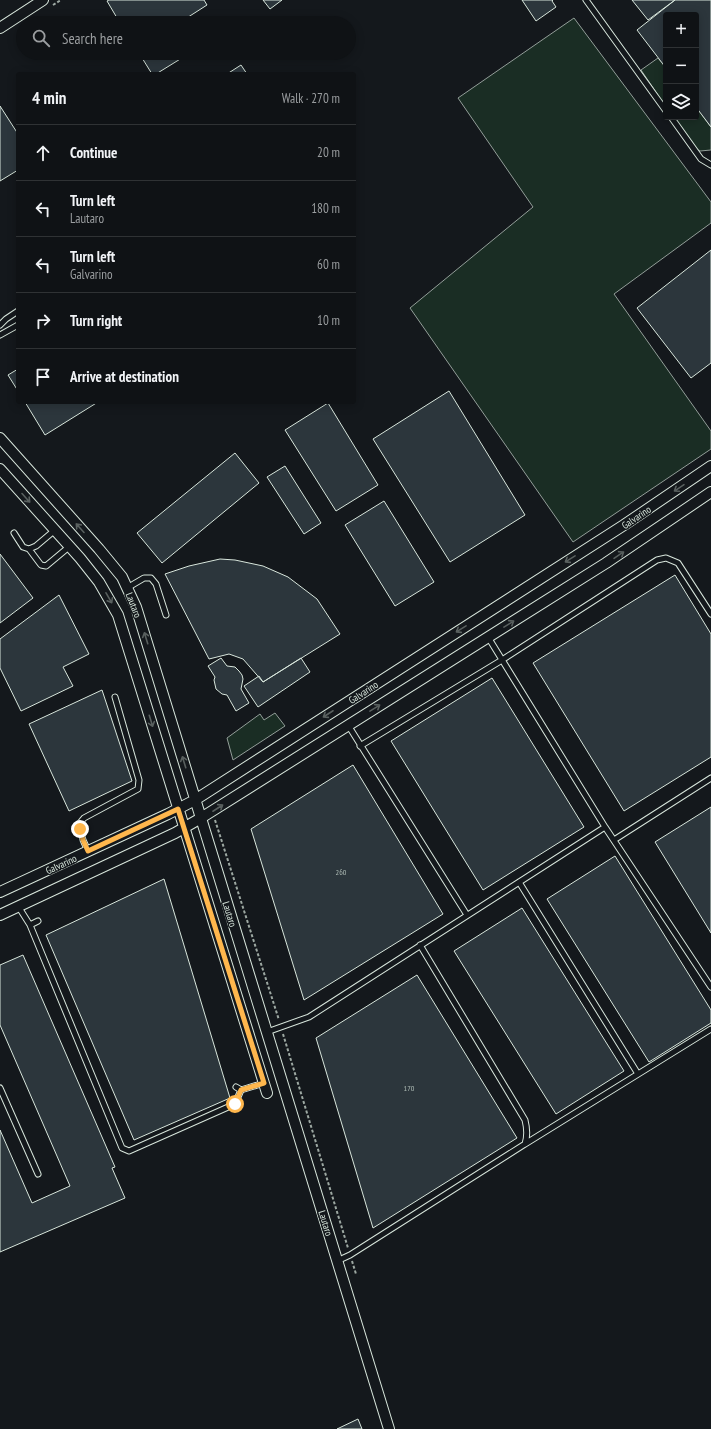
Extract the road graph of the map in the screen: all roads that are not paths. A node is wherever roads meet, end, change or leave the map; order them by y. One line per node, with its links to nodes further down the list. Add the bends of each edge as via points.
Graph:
1 (43, 0): 3 (street)
2 (586, 0): 6 (lane)
3 (18, 16)
4 (16, 18): 5 (street)
5 (0, 28)
6 (663, 107)
7 (672, 120): 8 (lane, via 701,160)
8 (711, 164)
9 (16, 313): 10 (lane)
10 (0, 325)
11 (16, 326): 12 (lane)
12 (0, 335)
13 (0, 438): 21 (street, Lautaro, one-way to 13, via 122,577 100,549)
14 (711, 466): 30 (street, Galvarino, one-way to 30, via 624,525)
15 (0, 469): 17 (street, Lautaro, one-way to 17)
16 (711, 492): 24 (street, Galvarino, one-way to 16, via 606,563)
17 (55, 530): 19 (street, Lautaro); 20 (lane)
18 (14, 533): 20 (lane, via 23,547)
19 (70, 546): 20 (lane, via 46,566 41,565); 31 (street, Lautaro, one-way to 31, via 99,582 118,615)
20 (29, 550)
21 (127, 588): 23 (lane, via 144,578 151,578 156,584); 30 (street, Lautaro, one-way to 21, via 136,607)
22 (711, 614): 25 (lane, via 678,564 666,558 657,560)
23 (166, 615)
24 (488, 637): 25 (lane); 27 (street, Galvarino, one-way to 24)
25 (502, 660): 28 (lane); 33 (lane)
26 (115, 697): 36 (lane, via 139,780 138,788 84,818 79,824)
27 (348, 725): 28 (lane); 32 (street, Galvarino, one-way to 27)
28 (360, 746): 41 (lane)
29 (711, 778): 35 (lane)
30 (195, 800): 31 (street, Galvarino); 32 (street, Lautaro)
31 (178, 809): 34 (street, Lautaro); 36 (street, Galvarino)
32 (201, 818): 34 (street, Galvarino); 47 (street, Lautaro)
33 (605, 826): 35 (lane); 37 (lane)
34 (184, 827): 39 (street, Galvarino); 49 (street, Lautaro)
35 (614, 840): 45 (lane)
36 (88, 851): 38 (street, Galvarino)
37 (519, 882): 41 (lane); 48 (lane)
38 (0, 892)
39 (18, 906): 40 (street, Galvarino); 43 (lane)
40 (0, 915)
41 (467, 915): 44 (lane)
42 (38, 921): 43 (lane)
43 (30, 925): 49 (lane, via 122,1148 129,1151 235,1104 239,1088)
44 (420, 945): 47 (lane, via 309,1017); 52 (lane, via 525,1120)
45 (711, 986)
46 (711, 1029): 48 (lane)
47 (267, 1032): 54 (street, Lautaro)
48 (638, 1074): 52 (lane)
49 (264, 1083): 51 (street, Lautaro)
50 (0, 1088): 53 (lane)
51 (267, 1093)
52 (525, 1144): 54 (lane)
53 (38, 1174)
54 (338, 1260): 55 (street, Lautaro)
55 (389, 1429)

